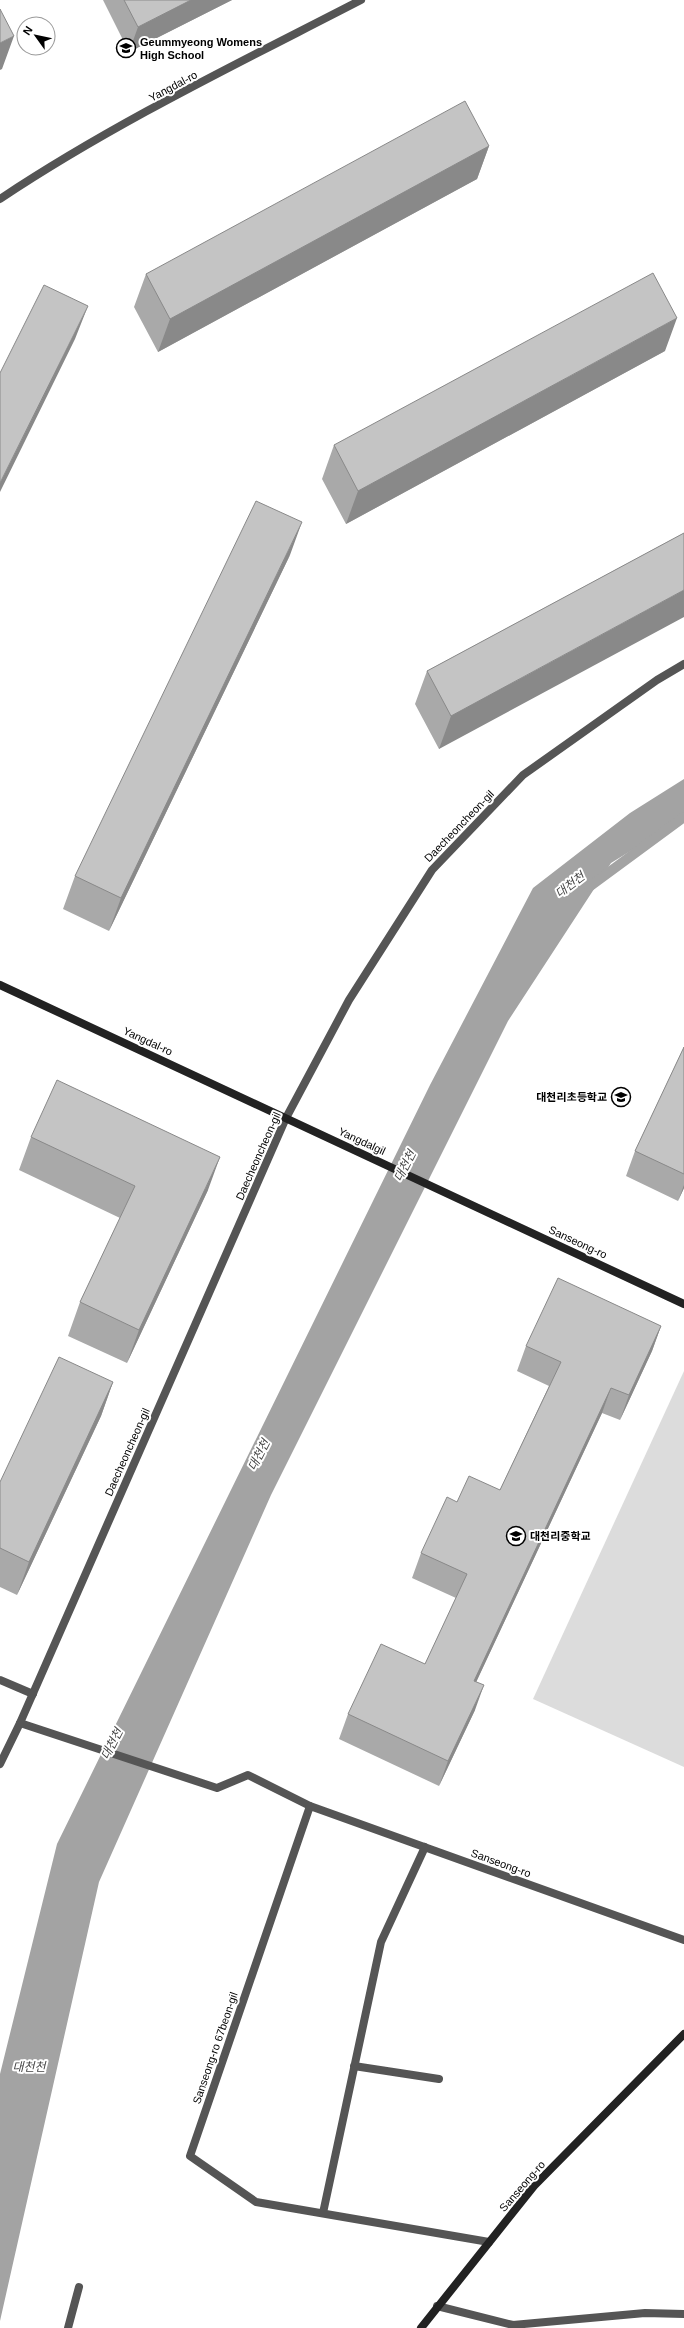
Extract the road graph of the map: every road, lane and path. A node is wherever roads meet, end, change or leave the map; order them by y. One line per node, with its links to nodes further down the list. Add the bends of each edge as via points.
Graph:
1 (361, 0): 2 (street, Yangdal-ro, via 138,116 44,170)
2 (0, 200)
3 (684, 664): 5 (street, Daecheoncheon-gil, via 657,680 523,775 432,870 349,1000)
4 (0, 985): 5 (main road, Yangdal-ro)
5 (286, 1118): 6 (main road, Yangdalgil); 9 (street, Daecheoncheon-gil)
6 (462, 1200): 7 (main road, Sanseong-ro)
7 (684, 1304)
8 (0, 1680): 9 (street)
9 (33, 1694): 10 (street, Daecheoncheon-gil)
10 (20, 1723): 11 (street, Daecheoncheon-gil); 12 (street, Sanseong-ro, via 217,1788 248,1775)
11 (0, 1764)
12 (310, 1806): 13 (street, Sanseong-ro); 18 (street, Sanseong-ro 67beon-gil, via 190,2156 256,2202)
13 (425, 1847): 14 (street, Sanseong-ro); 16 (street, via 381,1942)
14 (684, 1940)
15 (684, 2034): 19 (main road, Sanseong-ro, via 534,2186)
16 (354, 2066): 17 (street); 18 (street)
17 (438, 2079)
18 (323, 2213): 19 (street, Sanseong-ro 67beon-gil)
19 (489, 2242): 21 (main road, Sanseong-ro)
20 (79, 2287): 23 (street)
21 (437, 2306): 22 (street, via 513,2325 645,2312); 24 (main road, Sanseong-ro)
22 (684, 2314)
23 (68, 2328)
24 (421, 2328)

